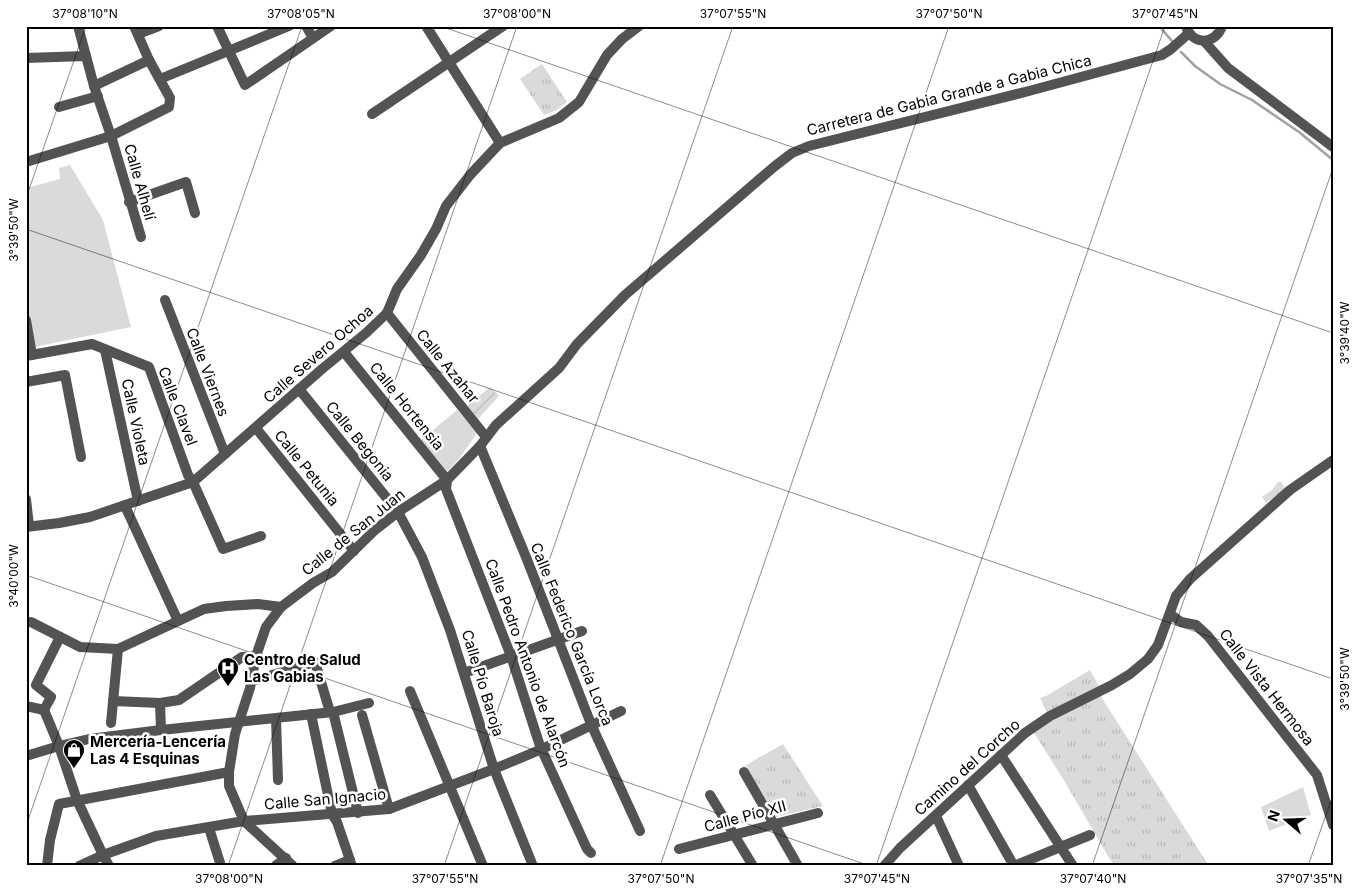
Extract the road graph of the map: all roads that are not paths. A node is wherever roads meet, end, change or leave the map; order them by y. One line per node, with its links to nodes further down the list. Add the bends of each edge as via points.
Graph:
1 (78, 26): 16 (street, Calle Alhelí)
2 (159, 26): 10 (street)
3 (217, 26): 15 (street)
4 (289, 26): 15 (street)
5 (306, 26): 13 (street)
6 (331, 26): 13 (street)
7 (426, 26): 20 (street)
8 (503, 26): 20 (street)
9 (639, 26): 26 (street, Calle Severo Ochoa, via 607,54 580,102 559,118)
10 (136, 30): 19 (street)
11 (1188, 30): 14 (street, via 1194,38); 40 (street, Carretera de Gabia Grande a Gabia Chica, via 1162,55 792,153 625,295 577,344 559,368)
12 (1220, 31): 14 (street, via 1209,41); 17 (street)
13 (313, 38): 15 (street, via 245,85)
14 (1204, 41): 17 (street)
15 (229, 52): 21 (street)
16 (86, 56): 18 (street); 22 (street, Calle Alhelí)
17 (1220, 57): 27 (street, via 1228,68)
18 (26, 58)
19 (150, 60): 21 (street); 22 (street)
20 (449, 62): 24 (street); 26 (street)
21 (160, 79): 25 (street, via 170,98 169,107)
22 (96, 91): 23 (street); 25 (street, Calle Alhelí)
23 (59, 107)
24 (372, 114)
25 (111, 136): 28 (street); 29 (street, Calle Alhelí)
26 (500, 143): 33 (street, Calle Severo Ochoa, via 446,206 421,255 397,289)
27 (1333, 147)
28 (26, 162)
29 (129, 202): 30 (street, via 186,182); 31 (street, Calle Alhelí)
30 (195, 213)
31 (141, 237)
32 (165, 300): 43 (street, Calle Viernes)
33 (387, 313): 36 (street, Calle Severo Ochoa); 42 (street, Calle Azahar)
34 (26, 320): 37 (street)
35 (105, 350): 37 (street, Calle Clavel, via 92,344); 47 (street, Calle Clavel, via 149,367); 49 (street, Calle Violeta)
36 (344, 352): 39 (street, Calle Severo Ochoa); 46 (street, Calle Hortensia)
37 (29, 356)
38 (26, 382): 44 (street, via 65,375)
39 (299, 389): 41 (street, Calle Severo Ochoa); 51 (street, Calle Begonia)
40 (510, 412): 42 (street, Calle de San Juan)
41 (256, 428): 43 (street, Calle Severo Ochoa); 54 (street, Calle Petunia)
42 (483, 442): 46 (street, Calle de San Juan); 61 (street, Calle Federico García Lorca)
43 (224, 454): 47 (street, Calle Severo Ochoa)
44 (81, 456)
45 (1333, 460): 56 (street, Camino del Corcho, via 1290,490 1190,579 1176,596)
46 (447, 480): 51 (street, Calle de San Juan); 64 (street, Calle Pedro Antonio de Alarcón, via 446,489)
47 (193, 482): 49 (street, Calle Severo Ochoa); 53 (street, Calle Clavel, via 223,549)
48 (26, 499): 52 (street)
49 (138, 501): 50 (street, Calle Severo Ochoa)
50 (124, 506): 52 (street, Calle Severo Ochoa, via 90,517); 58 (street)
51 (398, 512): 54 (street, Calle de San Juan); 65 (street, Calle Pío Baroja, via 422,557)
52 (28, 526)
53 (261, 536)
54 (354, 551): 55 (street, Calle de San Juan, via 332,572)
55 (281, 607): 58 (street, via 258,604 210,608); 63 (street, Calle de San Juan, via 266,627)
56 (1170, 614): 84 (street, Camino del Corcho, via 1158,645 1148,659 1112,685 1032,728); 101 (street, Calle Vista Hermosa, via 1181,622 1196,626 1208,636 1317,775)
57 (28, 619): 60 (street)
58 (178, 621): 62 (street)
59 (582, 631): 61 (street)
60 (60, 637): 62 (street, via 80,647); 72 (street, via 36,686 51,696)
61 (558, 639): 64 (street); 80 (street, Calle Federico García Lorca)
62 (118, 649): 68 (street)
63 (256, 656): 66 (street, Calle de San Juan); 70 (street, via 242,657 179,700)
64 (511, 656): 65 (street); 83 (street, Calle Pedro Antonio de Alarcón)
65 (464, 673): 86 (street, Calle Pío Baroja)
66 (252, 681): 74 (street, via 315,662); 79 (street, Calle de San Juan)
67 (410, 691): 90 (street)
68 (113, 701): 70 (street); 78 (street)
69 (369, 703): 74 (street)
70 (160, 704): 81 (street)
71 (26, 706): 72 (street)
72 (44, 710): 82 (street)
73 (621, 711): 80 (street, Calle San Ignacio)
74 (332, 712): 75 (street); 95 (street)
75 (311, 714): 77 (street); 97 (street)
76 (362, 715): 94 (street)
77 (276, 719): 79 (street); 89 (street)
78 (111, 723)
79 (239, 723): 81 (street); 87 (street, Calle de San Juan)
80 (591, 724): 83 (street, Calle San Ignacio); 103 (street, Calle Federico García Lorca)
81 (161, 730): 82 (street)
82 (59, 746): 85 (street); 93 (street)
83 (542, 749): 86 (street, Calle San Ignacio); 108 (street, Calle Pedro Antonio de Alarcón)
84 (1001, 755): 91 (street, Camino del Corcho); 106 (street)
85 (26, 756)
86 (494, 769): 90 (street, Calle San Ignacio); 119 (street, Calle Pío Baroja)
87 (229, 772): 93 (street); 99 (street, via 229,786)
88 (744, 772): 100 (street)
89 (278, 780)
90 (451, 786): 94 (street, Calle San Ignacio); 118 (street)
91 (968, 786): 98 (street, Camino del Corcho); 124 (street)
92 (710, 795): 104 (street)
93 (77, 800): 109 (street); 112 (street, via 59,804)
94 (389, 809): 95 (street, Calle San Ignacio)
95 (358, 813): 97 (street, Calle San Ignacio)
96 (818, 813): 100 (street, Calle Pío XII)
97 (332, 814): 99 (street, Calle San Ignacio); 111 (street)
98 (936, 816): 122 (street, Camino del Corcho); 123 (street)
99 (244, 821): 102 (street, Calle San Ignacio); 110 (street)
100 (774, 824): 104 (street, Calle Pío XII); 121 (street)
101 (1333, 825)
102 (209, 828): 109 (street, Calle San Ignacio, via 156,836); 115 (street)
103 (640, 830)
104 (734, 835): 107 (street, Calle Pío XII); 120 (street)
105 (1090, 835): 106 (street)
106 (1060, 847): 124 (street); 125 (street)
107 (679, 849)
108 (591, 853)
109 (103, 855): 113 (street, Calle San Ignacio); 114 (street)
110 (290, 862): 116 (street)
111 (351, 863): 117 (street)
112 (47, 866)
113 (79, 866)
114 (109, 866)
115 (221, 866)
116 (275, 866)
117 (335, 866)
118 (483, 866)
119 (533, 866)
120 (753, 866)
121 (798, 866)
122 (884, 866)
123 (959, 866)
124 (1014, 866)
125 (1073, 866)

